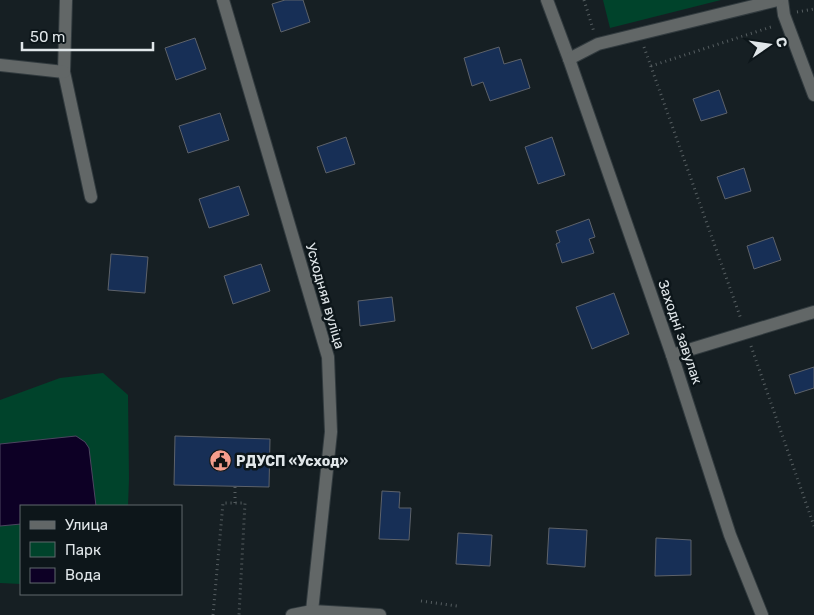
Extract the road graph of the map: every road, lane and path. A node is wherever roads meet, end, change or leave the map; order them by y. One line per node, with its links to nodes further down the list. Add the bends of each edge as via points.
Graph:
1 (66, 0): 12 (street)
2 (223, 0): 23 (street, Усходняя вуліца, via 328,357 331,432)
3 (547, 0): 9 (street, Заходні завулак)
4 (584, 0): 8 (path)
5 (780, 0): 6 (street); 7 (street)
6 (787, 22): 11 (path); 13 (street)
7 (640, 34): 8 (street); 11 (path)
8 (598, 44): 9 (street)
9 (570, 59): 17 (street, Заходні завулак)
10 (0, 65): 12 (street)
11 (651, 66): 16 (path)
12 (64, 72): 14 (street)
13 (814, 95)
14 (91, 197)
15 (814, 312): 16 (street)
16 (746, 332): 17 (street); 20 (path)
17 (672, 355): 28 (street, Заходні завулак, via 730,535)
18 (235, 486): 19 (path)
19 (235, 503): 24 (path, via 223,503); 25 (path, via 245,503)
20 (814, 526)
21 (421, 601): 22 (path)
22 (458, 606)
23 (312, 610): 26 (street); 27 (street)
24 (213, 615)
25 (240, 615)
26 (292, 615)
27 (380, 615)
28 (762, 615)

